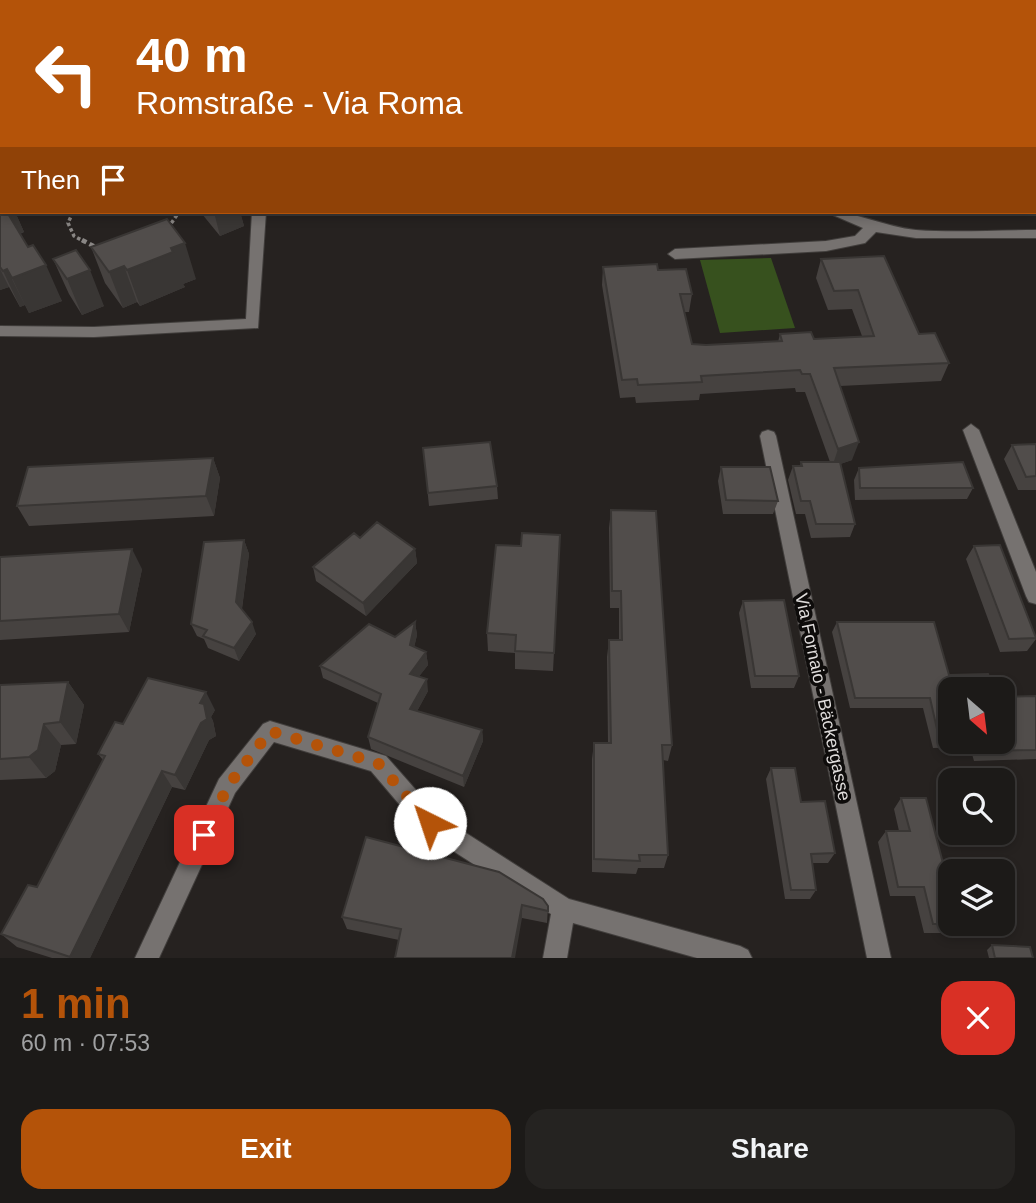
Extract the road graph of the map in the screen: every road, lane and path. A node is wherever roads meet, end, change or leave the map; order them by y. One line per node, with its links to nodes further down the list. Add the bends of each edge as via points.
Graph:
1 (73, 214): 8 (path, via 68,223 74,236)
2 (178, 214): 6 (path)
3 (259, 214): 10 (street, via 253,324 94,332)
4 (838, 214): 5 (street)
5 (873, 227): 7 (street, via 916,234); 9 (street, via 860,240 826,246)
6 (166, 231)
7 (1036, 234)
8 (100, 250)
9 (675, 254)
10 (0, 331)
11 (971, 430): 13 (street)
12 (768, 436): 18 (street, Via Fornaio - Bäckergasse)
13 (1036, 596)
14 (564, 909): 15 (street, via 430,823 378,763 270,731 228,786); 16 (street); 17 (street)
15 (147, 958)
16 (555, 958)
17 (740, 958)
18 (878, 958)

